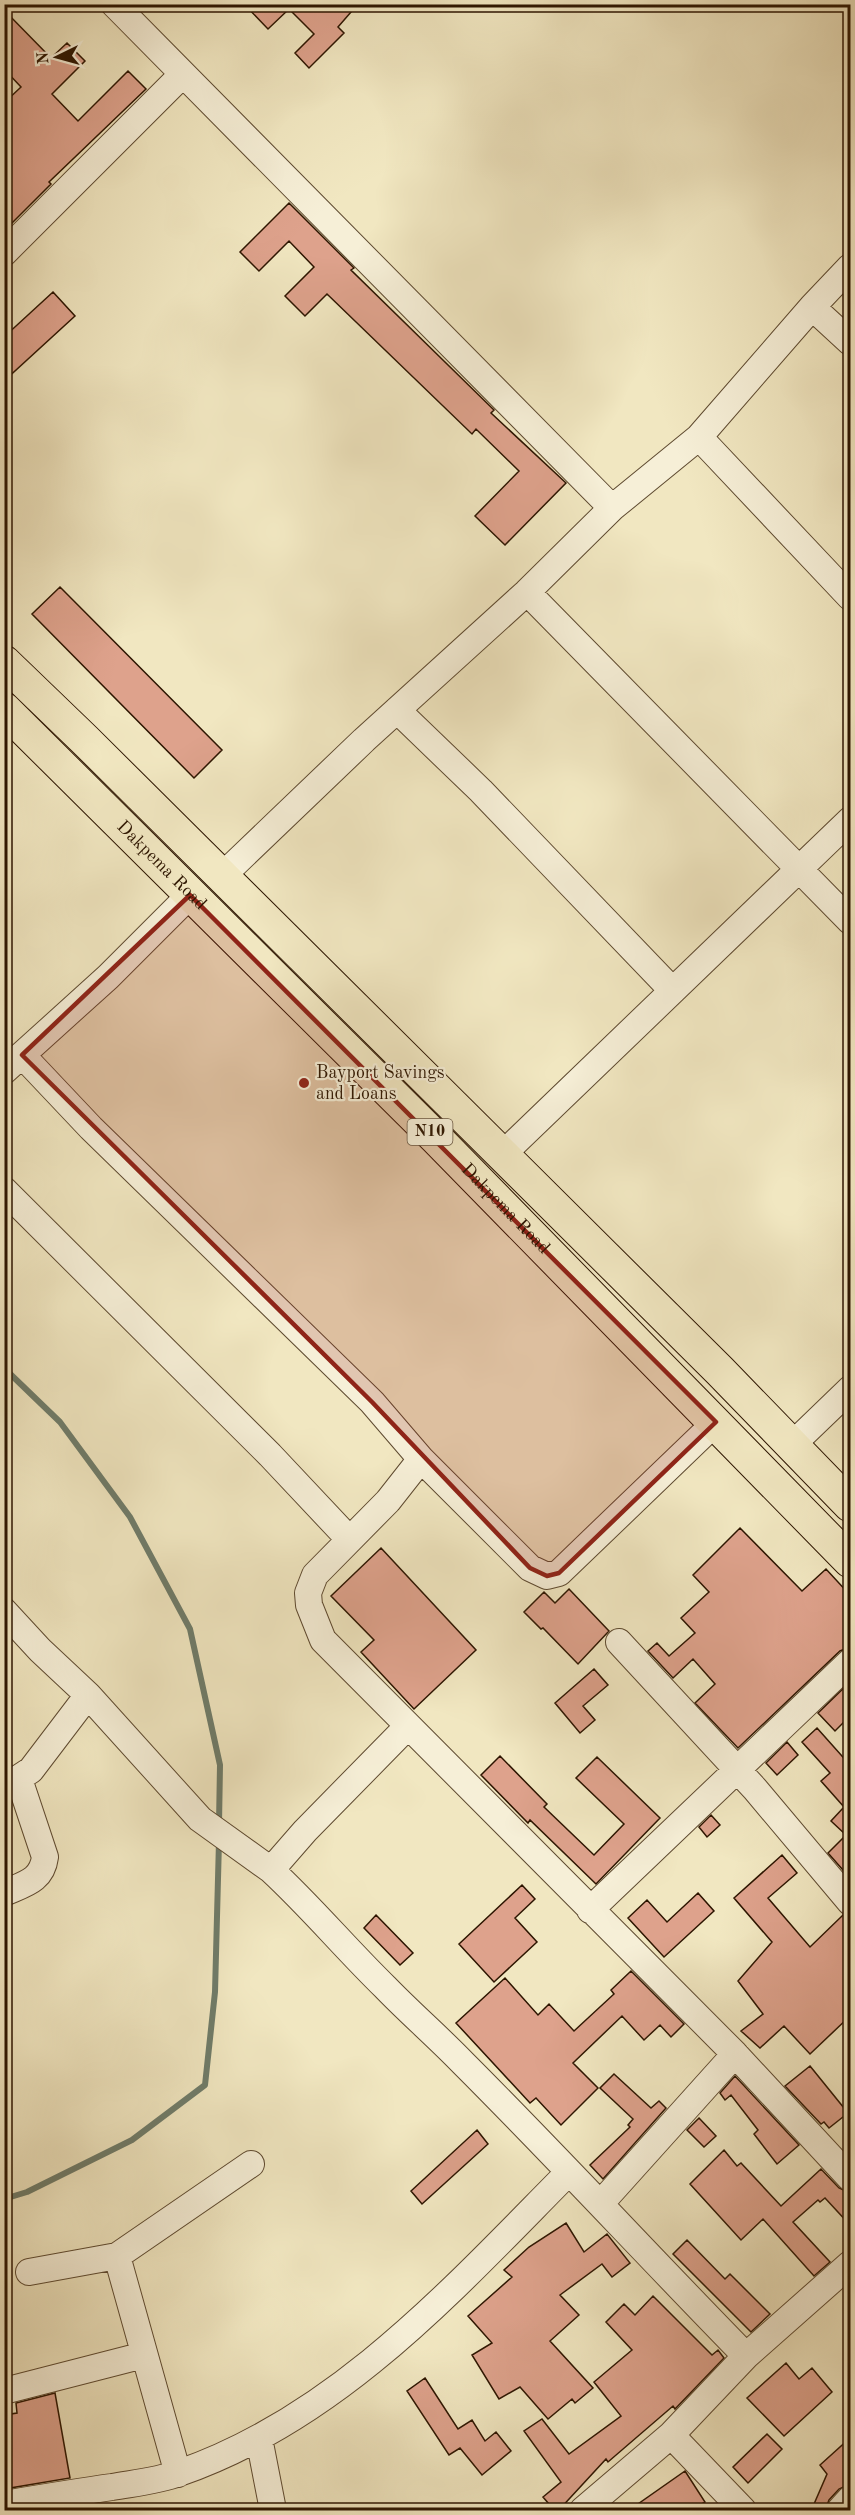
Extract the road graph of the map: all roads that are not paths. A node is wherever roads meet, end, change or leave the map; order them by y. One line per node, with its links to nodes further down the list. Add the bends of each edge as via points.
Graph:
1 (114, 4): 2 (street)
2 (182, 75): 3 (street); 8 (street)
3 (4, 253)
4 (850, 267): 5 (street)
5 (812, 307): 6 (street); 7 (street)
6 (850, 342)
7 (699, 437): 8 (street); 10 (street)
8 (612, 508): 9 (street)
9 (527, 592): 13 (street); 15 (street)
10 (850, 597)
11 (4, 662): 16 (highway, Dakpema Road / N10)
12 (4, 709): 17 (highway, Dakpema Road / N10)
13 (397, 710): 16 (street); 19 (street, via 481,791)
14 (850, 820): 15 (street)
15 (799, 868): 18 (street); 19 (street)
16 (222, 876): 21 (highway, Dakpema Road / N10)
17 (190, 895): 20 (street); 24 (highway, Dakpema Road / N10)
18 (850, 921)
19 (672, 990): 21 (street)
20 (13, 1063): 26 (street, via 91,1128 372,1402)
21 (502, 1155): 25 (highway, Dakpema Road / N10)
22 (4, 1190): 28 (street)
23 (850, 1389): 25 (street)
24 (716, 1422): 26 (street, via 559,1573 547,1576 530,1568); 29 (highway, Dakpema Road / N10)
25 (793, 1444): 27 (highway, Dakpema Road / N10)
26 (422, 1459): 28 (street, via 388,1501)
27 (850, 1505)
28 (349, 1539): 34 (street, via 315,1575 308,1593 312,1615 323,1640)
29 (850, 1560)
30 (4, 1611): 33 (street)
31 (619, 1642): 35 (street)
32 (850, 1662): 35 (street)
33 (88, 1695): 36 (street, via 31,1770); 37 (street, via 200,1819)
34 (408, 1726): 37 (street); 40 (street)
35 (737, 1769): 39 (street); 40 (street)
36 (12, 1783): 38 (street, via 45,1857 37,1877)
37 (271, 1870): 43 (street)
38 (4, 1893)
39 (850, 1902)
40 (590, 1910): 41 (street)
41 (735, 2054): 44 (street); 45 (street)
42 (251, 2164): 46 (street)
43 (568, 2173): 45 (street); 53 (street, via 432,2311 328,2396)
44 (850, 2178)
45 (601, 2204): 50 (street)
46 (117, 2256): 48 (street); 49 (street)
47 (850, 2264): 50 (street)
48 (29, 2272)
49 (144, 2355): 51 (street); 54 (street)
50 (746, 2356): 52 (street)
51 (4, 2391)
52 (671, 2434): 58 (street); 59 (street)
53 (259, 2438): 54 (street); 57 (street)
54 (178, 2474): 56 (street)
55 (850, 2499): 60 (street)
56 (4, 2504)
57 (273, 2511)
58 (583, 2511)
59 (743, 2511)
60 (840, 2511)

